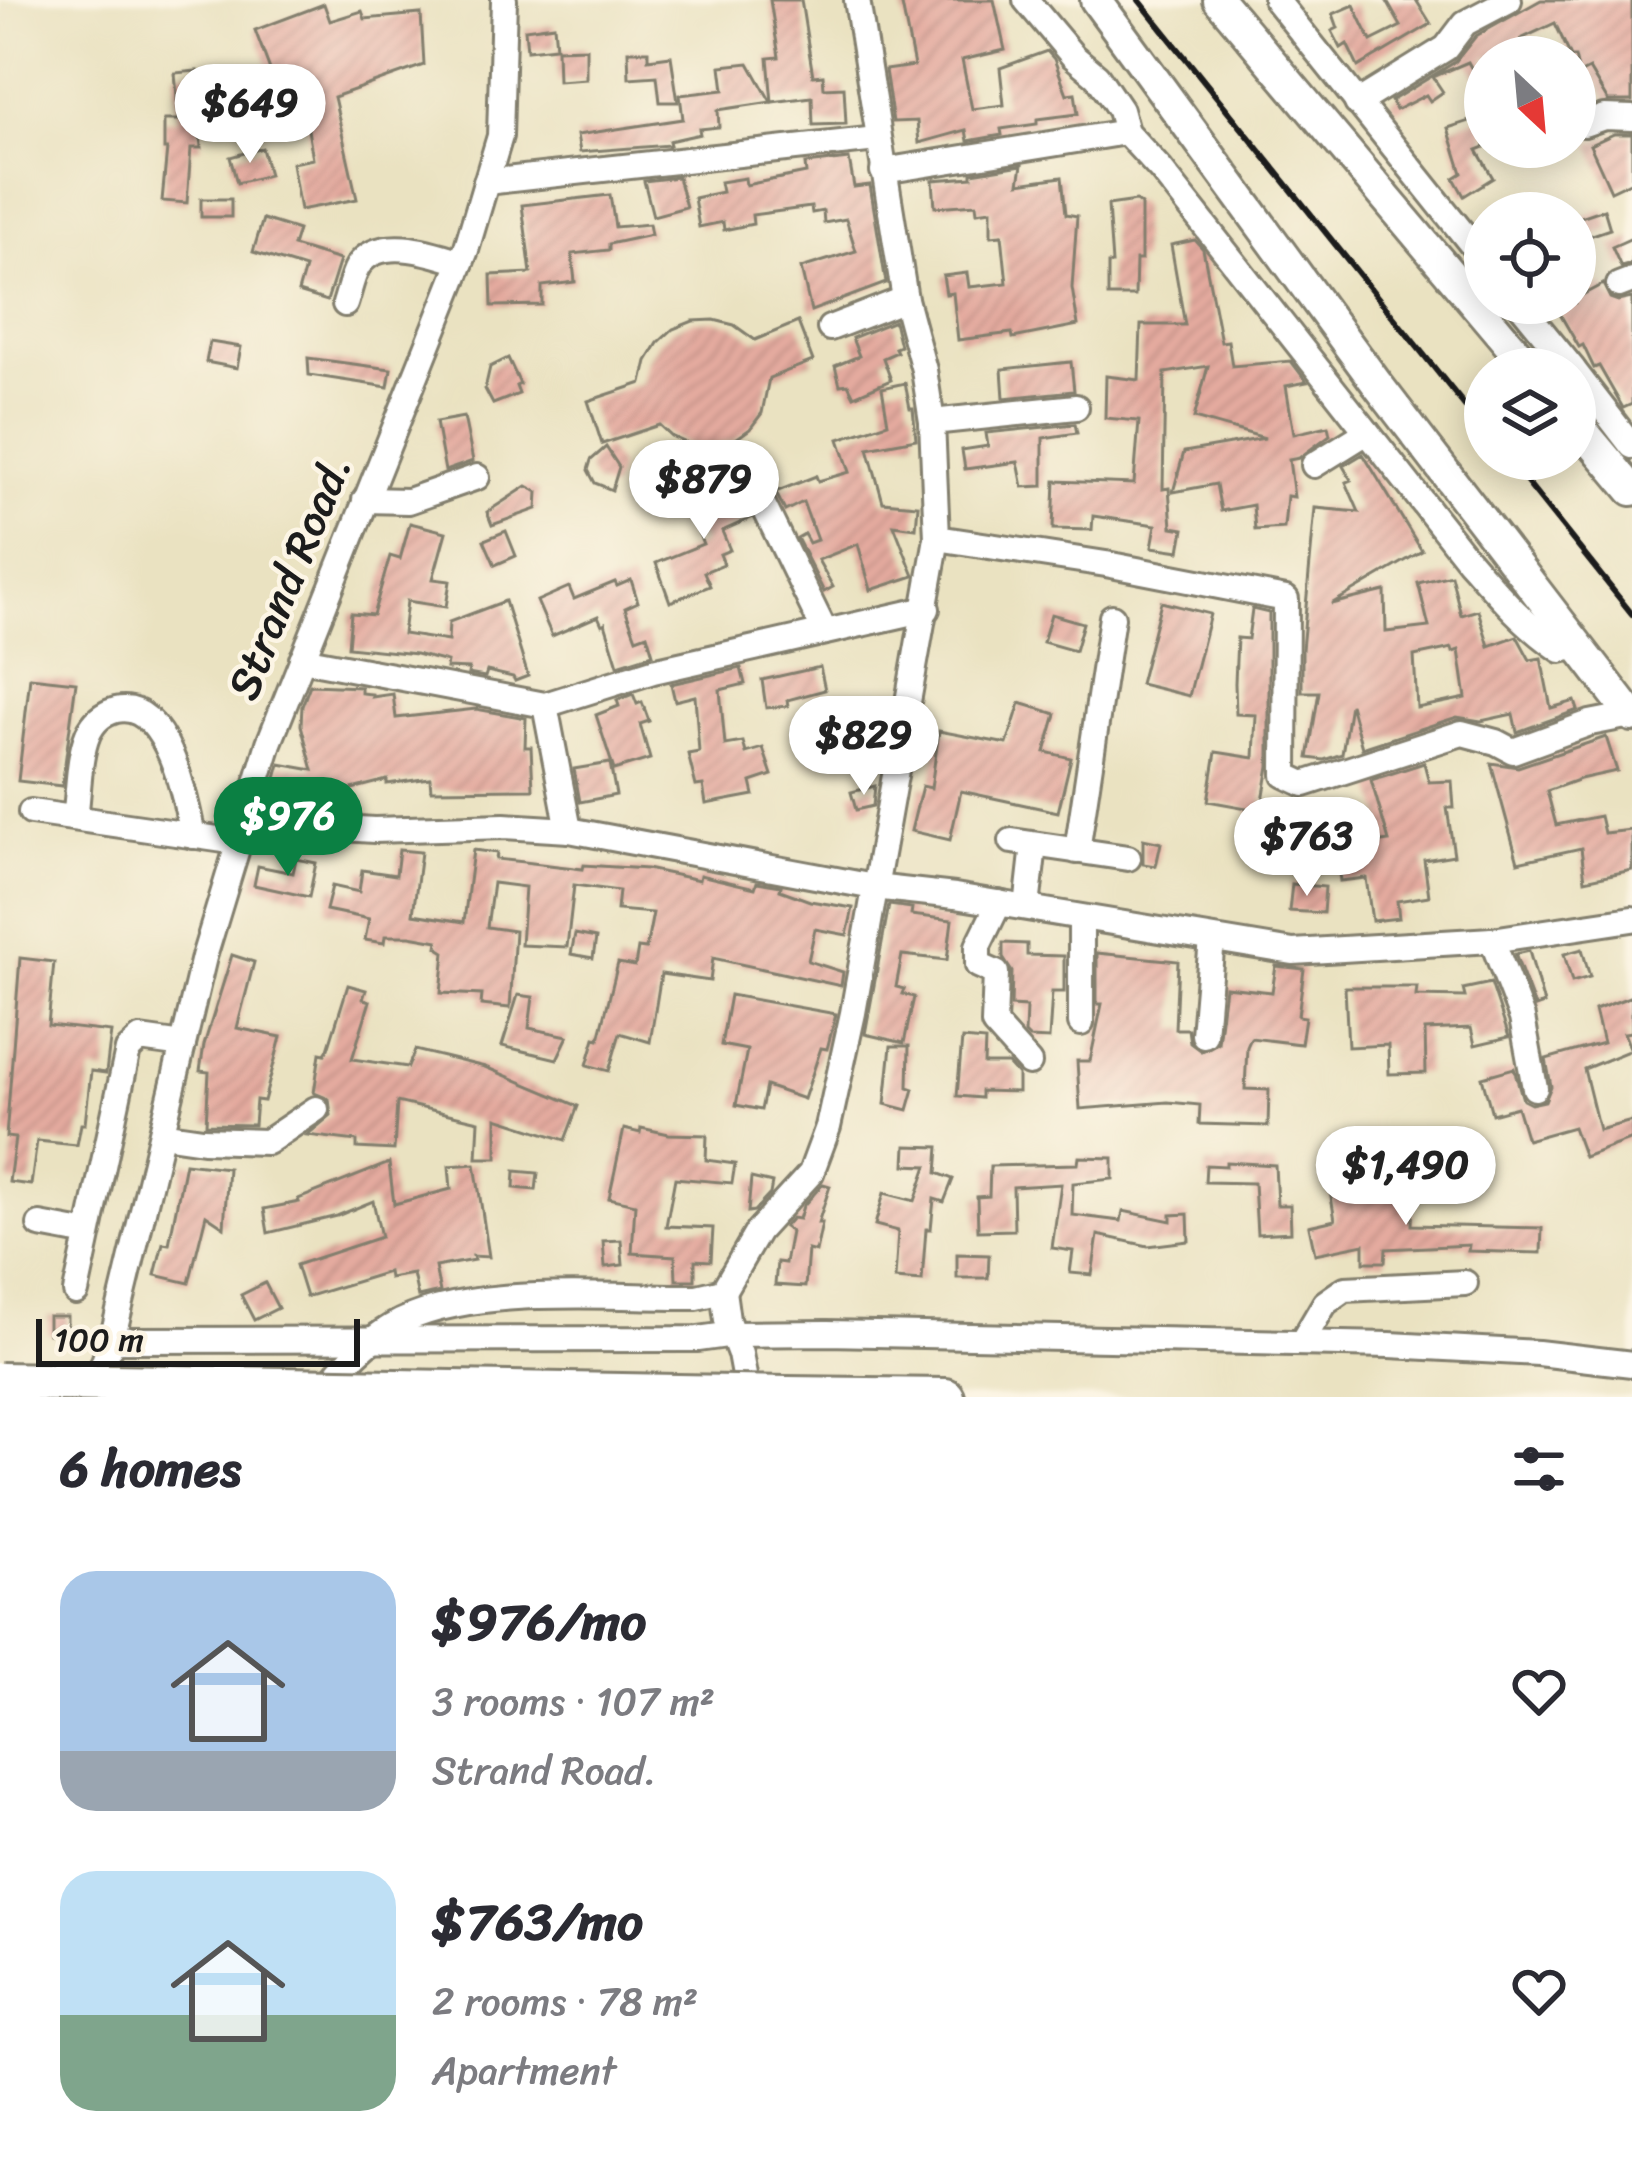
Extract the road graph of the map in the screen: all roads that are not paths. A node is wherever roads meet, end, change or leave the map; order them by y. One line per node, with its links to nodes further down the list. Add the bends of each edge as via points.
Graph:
1 (504, 0): 14 (street, Strand Road., via 500,136)
2 (857, 0): 12 (street)
3 (1027, 0): 11 (street, via 1096,76)
4 (1096, 0): 36 (main road)
5 (1219, 0): 20 (main road)
6 (1276, 0): 8 (street)
7 (1509, 0): 8 (street)
8 (1357, 103): 15 (street)
9 (1632, 118): 10 (street)
10 (1596, 120)
11 (1126, 132): 13 (street); 24 (street)
12 (877, 139): 13 (street); 14 (street)
13 (883, 171): 17 (street)
14 (486, 182): 16 (street, Strand Road.)
15 (1464, 235)
16 (461, 262): 18 (street, via 402,248 371,255 359,264); 31 (street, Strand Road.)
17 (905, 299): 19 (street); 23 (street)
18 (345, 304)
19 (830, 328)
20 (1512, 348)
21 (1596, 402): 25 (street)
22 (1076, 407): 23 (street)
23 (932, 422): 32 (street)
24 (1366, 432): 27 (street); 36 (street, via 1517,615 1561,650)
25 (1632, 446)
26 (1596, 447): 30 (main road)
27 (1314, 466)
28 (477, 477): 31 (street, via 408,501)
29 (751, 480): 35 (street)
30 (1632, 490)
31 (365, 500): 37 (street, Strand Road.)
32 (937, 538): 33 (street); 39 (street, via 1286,599 1286,775 1304,784 1462,733 1513,751)
33 (927, 609): 35 (street); 47 (street)
34 (1112, 616): 45 (street)
35 (825, 632): 38 (street)
36 (1578, 646): 39 (main road)
37 (302, 659): 38 (street); 43 (street, Strand Road.)
38 (545, 705): 42 (street)
39 (1632, 715)
40 (31, 812): 41 (street)
41 (75, 818): 44 (street); 44 (street, via 87,736 98,717 136,710 158,729 172,759)
42 (569, 830): 43 (street); 47 (street)
43 (243, 832): 44 (street); 56 (street, Strand Road.)
44 (194, 836)
45 (1077, 851): 46 (street); 49 (street, via 1023,843)
46 (1128, 858)
47 (874, 887): 48 (street); 65 (street, via 824,1139 805,1183 758,1232)
48 (999, 903): 49 (street); 57 (street, via 978,946 978,965 996,973 994,1024)
49 (1027, 908): 50 (street)
50 (1081, 918): 52 (street); 54 (street)
51 (1632, 919): 53 (street)
52 (1213, 939): 53 (street, via 1293,952); 55 (street)
53 (1492, 940): 58 (street, via 1522,1018)
54 (1081, 1023)
55 (1204, 1035)
56 (183, 1045): 60 (street, Strand Road.); 62 (street, via 140,1040 128,1050)
57 (1029, 1064)
58 (1534, 1088)
59 (316, 1109): 60 (street, via 267,1142)
60 (162, 1134): 63 (street, Strand Road.)
61 (40, 1225): 62 (street)
62 (88, 1234): 63 (street, via 79,1280)
63 (126, 1282): 67 (street, Strand Road.)
64 (1465, 1283): 69 (street, via 1345,1289 1324,1303)
65 (723, 1291): 66 (street); 68 (street, via 444,1306)
66 (734, 1334): 68 (street); 69 (street); 75 (street)
67 (112, 1340): 68 (street); 73 (street, Strand Road.)
68 (372, 1342): 74 (street)
69 (1302, 1342): 70 (street)
70 (1632, 1364)
71 (0, 1381): 72 (highway, bridge)
72 (787, 1394): 76 (highway)
73 (92, 1397)
74 (318, 1397)
75 (748, 1397)
76 (946, 1397)

